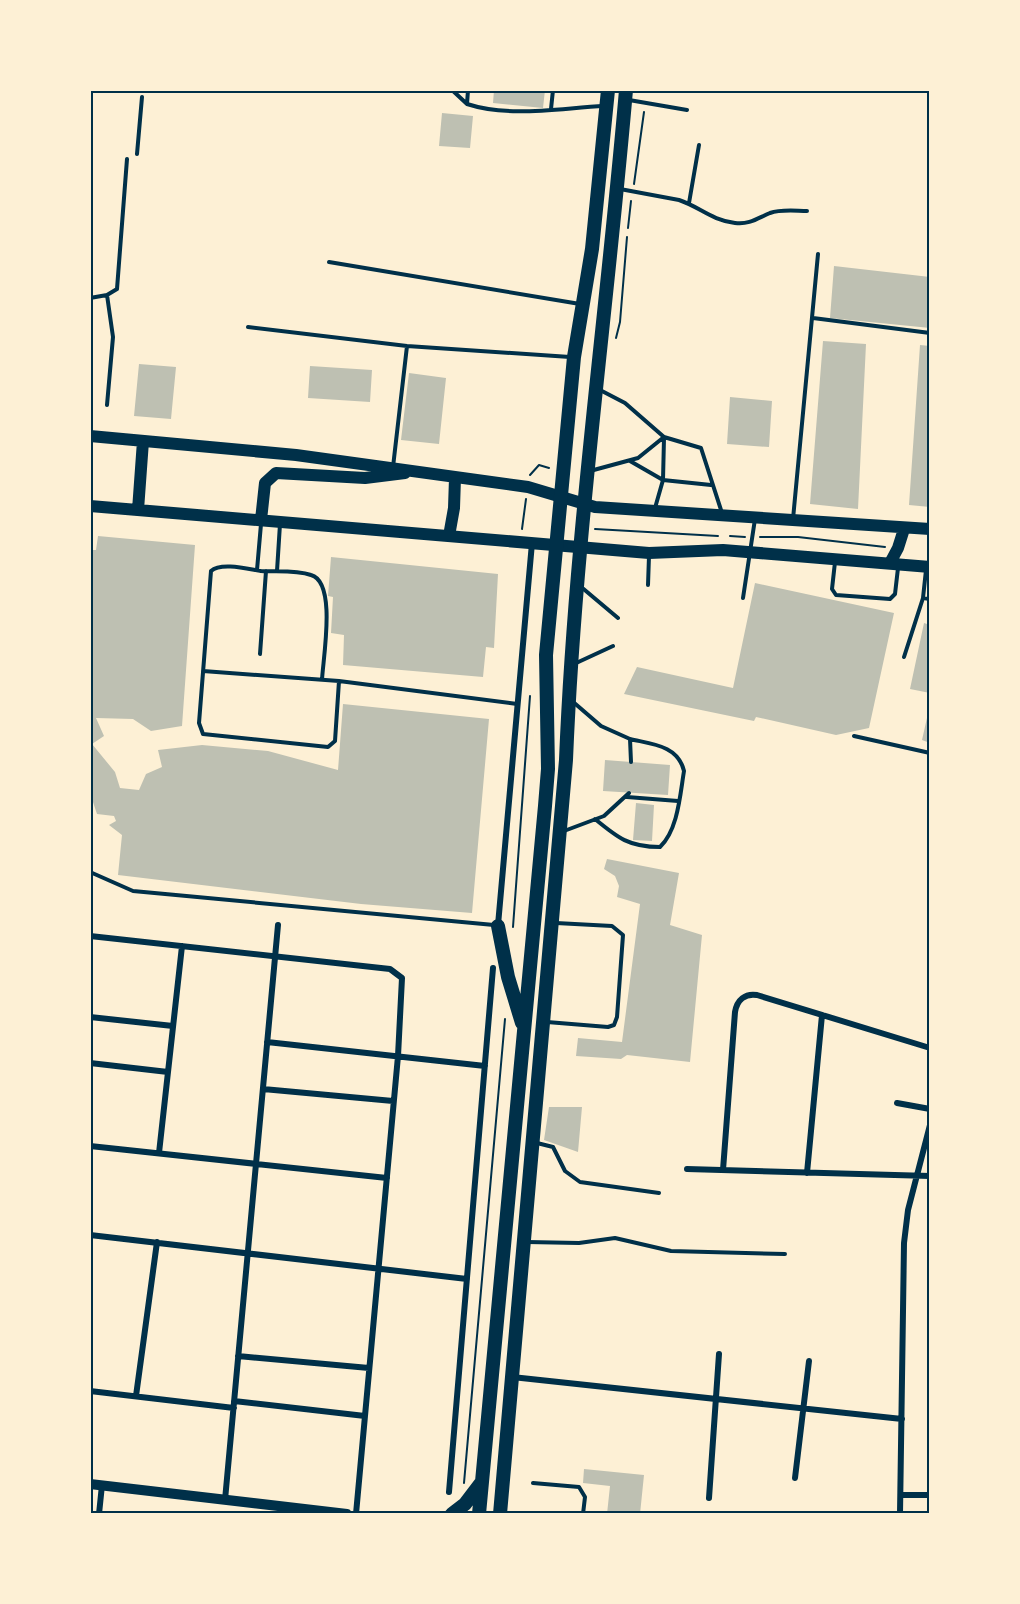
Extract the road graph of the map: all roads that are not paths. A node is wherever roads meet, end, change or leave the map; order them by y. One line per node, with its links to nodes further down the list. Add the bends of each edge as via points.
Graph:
1 (452, 90): 7 (lane)
2 (468, 90): 7 (lane)
3 (553, 90): 9 (lane)
4 (608, 90): 8 (highway)
5 (625, 95): 10 (lane); 16 (highway)
6 (142, 97): 12 (lane)
7 (467, 104): 9 (lane, via 483,109)
8 (606, 106): 9 (lane); 23 (highway, via 594,237)
9 (551, 109)
10 (687, 110)
11 (699, 145): 17 (lane)
12 (137, 154)
13 (90, 156): 15 (lane)
14 (128, 159): 21 (lane, via 117,289)
15 (90, 163)
16 (616, 189): 17 (lane); 29 (highway)
17 (689, 203): 18 (lane, via 702,213 735,223 748,223 784,210)
18 (807, 212)
19 (818, 254): 24 (lane)
20 (329, 262): 23 (lane)
21 (107, 295): 22 (lane); 30 (lane, via 113,337)
22 (90, 298)
23 (581, 304): 28 (highway)
24 (813, 318): 26 (lane); 50 (lane)
25 (248, 327): 27 (lane)
26 (930, 333)
27 (407, 346): 28 (lane); 35 (lane)
28 (574, 357): 41 (highway)
29 (594, 386): 32 (lane, via 625,403); 37 (highway)
30 (107, 405)
31 (90, 436): 33 (main road)
32 (664, 437): 34 (lane); 39 (lane); 40 (lane, via 701,448)
33 (143, 441): 35 (main road); 44 (main road)
34 (630, 461): 37 (lane); 39 (lane)
35 (392, 468): 36 (main road)
36 (412, 471): 38 (main road); 48 (main road, via 378,478 276,473 265,483)
37 (587, 471): 42 (highway)
38 (455, 478): 41 (main road); 53 (main road)
39 (663, 480): 40 (lane); 45 (lane)
40 (711, 485): 46 (lane)
41 (561, 495): 42 (main road); 55 (highway)
42 (584, 503): 45 (main road); 56 (highway)
43 (90, 506): 44 (main road)
44 (138, 510): 48 (main road)
45 (654, 512): 46 (main road)
46 (723, 516): 47 (main road)
47 (755, 518): 50 (main road); 57 (lane)
48 (261, 520): 49 (main road); 62 (lane)
49 (280, 521): 53 (main road); 64 (lane)
50 (793, 521): 51 (main road)
51 (904, 529): 52 (main road); 60 (main road)
52 (930, 529)
53 (448, 536): 54 (main road)
54 (532, 543): 55 (main road); 79 (street)
55 (557, 545): 56 (main road); 99 (highway, via 545,674 547,788)
56 (582, 547): 58 (main road); 65 (highway)
57 (751, 552): 58 (main road); 59 (main road); 67 (lane)
58 (649, 553): 66 (lane)
59 (835, 558): 60 (main road); 60 (lane, via 832,588 836,595 890,599 895,594)
60 (894, 564): 61 (main road)
61 (928, 567): 68 (lane)
62 (257, 570): 63 (lane); 75 (lane, via 220,567 211,571)
63 (266, 571): 64 (lane); 72 (lane)
64 (277, 571): 76 (lane, via 313,575 325,591)
65 (579, 585): 70 (lane); 74 (highway)
66 (648, 585)
67 (743, 598)
68 (923, 598): 69 (lane); 73 (lane)
69 (930, 599)
70 (618, 618)
71 (614, 646): 74 (lane)
72 (260, 654)
73 (904, 657)
74 (573, 664): 78 (highway)
75 (203, 671): 76 (lane); 77 (lane, via 199,723 203,734 324,748 335,741)
76 (322, 680): 77 (lane)
77 (339, 681): 79 (lane)
78 (569, 698): 81 (lane, via 602,726); 86 (highway)
79 (517, 704): 90 (street)
80 (854, 736): 82 (lane)
81 (630, 739): 83 (lane); 84 (lane, via 666,748 678,757 684,771)
82 (930, 753)
83 (631, 762)
84 (678, 801): 85 (lane, via 628,795); 85 (lane, via 675,818 660,846 639,847 618,838)
85 (595, 819): 86 (lane)
86 (558, 834): 88 (highway)
87 (90, 872): 90 (lane, via 134,891)
88 (552, 923): 97 (highway); 97 (lane, via 619,929 623,935 617,1017 614,1025 608,1027)
89 (278, 925): 93 (street)
90 (498, 926): 99 (highway)
91 (90, 936): 92 (street)
92 (182, 946): 93 (street); 98 (street)
93 (275, 956): 100 (street); 102 (street, via 390,969 399,974 403,982)
94 (493, 968): 104 (street)
95 (822, 1014): 101 (street); 116 (street, via 757,995 745,996 738,1002); 117 (street)
96 (90, 1017): 98 (street)
97 (543, 1022): 111 (highway)
98 (173, 1026): 105 (street)
99 (524, 1031): 142 (highway)
100 (267, 1042): 102 (street); 106 (street)
101 (930, 1048)
102 (398, 1056): 104 (street); 107 (street)
103 (90, 1063): 105 (street)
104 (485, 1066): 128 (street)
105 (168, 1072): 113 (street)
106 (263, 1089): 107 (street); 114 (street)
107 (393, 1101): 120 (street)
108 (897, 1103): 109 (street)
109 (930, 1109)
110 (930, 1125): 119 (street)
111 (531, 1143): 121 (lane, via 553,1147 565,1171 580,1182); 124 (highway)
112 (90, 1146): 113 (street)
113 (159, 1153): 114 (street)
114 (256, 1164): 120 (street); 125 (street)
115 (687, 1169): 116 (street)
116 (723, 1170): 117 (street)
117 (807, 1173): 119 (street)
118 (930, 1176): 119 (street)
119 (917, 1177): 140 (street, via 904,1243)
120 (387, 1178): 127 (street)
121 (659, 1193)
122 (90, 1235): 123 (street)
123 (157, 1242): 125 (street); 135 (street)
124 (523, 1242): 126 (lane, via 579,1243 615,1238 671,1251); 133 (highway)
125 (248, 1253): 127 (street); 130 (street)
126 (785, 1254)
127 (379, 1269): 128 (street); 132 (street)
128 (467, 1279): 146 (street)
129 (719, 1354): 136 (street)
130 (238, 1356): 132 (street); 137 (street)
131 (809, 1361): 138 (street)
132 (369, 1368): 139 (street)
133 (512, 1377): 136 (street); 149 (highway)
134 (90, 1391): 135 (street)
135 (136, 1396): 137 (street)
136 (716, 1399): 138 (street); 150 (street)
137 (234, 1404): 139 (street); 151 (street)
138 (803, 1409): 140 (street); 141 (street)
139 (365, 1416): 154 (street)
140 (902, 1419): 147 (street)
141 (795, 1478)
142 (482, 1482): 155 (highway); 156 (highway)
143 (533, 1483): 159 (lane, via 579,1487 585,1497)
144 (90, 1484): 145 (street)
145 (102, 1485): 151 (street); 152 (street)
146 (448, 1492)
147 (901, 1495): 148 (street); 160 (street)
148 (930, 1495)
149 (501, 1498): 157 (highway); 158 (highway)
150 (709, 1498)
151 (225, 1500): 153 (street)
152 (99, 1514)
153 (347, 1514)
154 (356, 1514)
155 (452, 1514)
156 (479, 1514)
157 (491, 1514)
158 (500, 1514)
159 (583, 1514)
160 (900, 1514)

